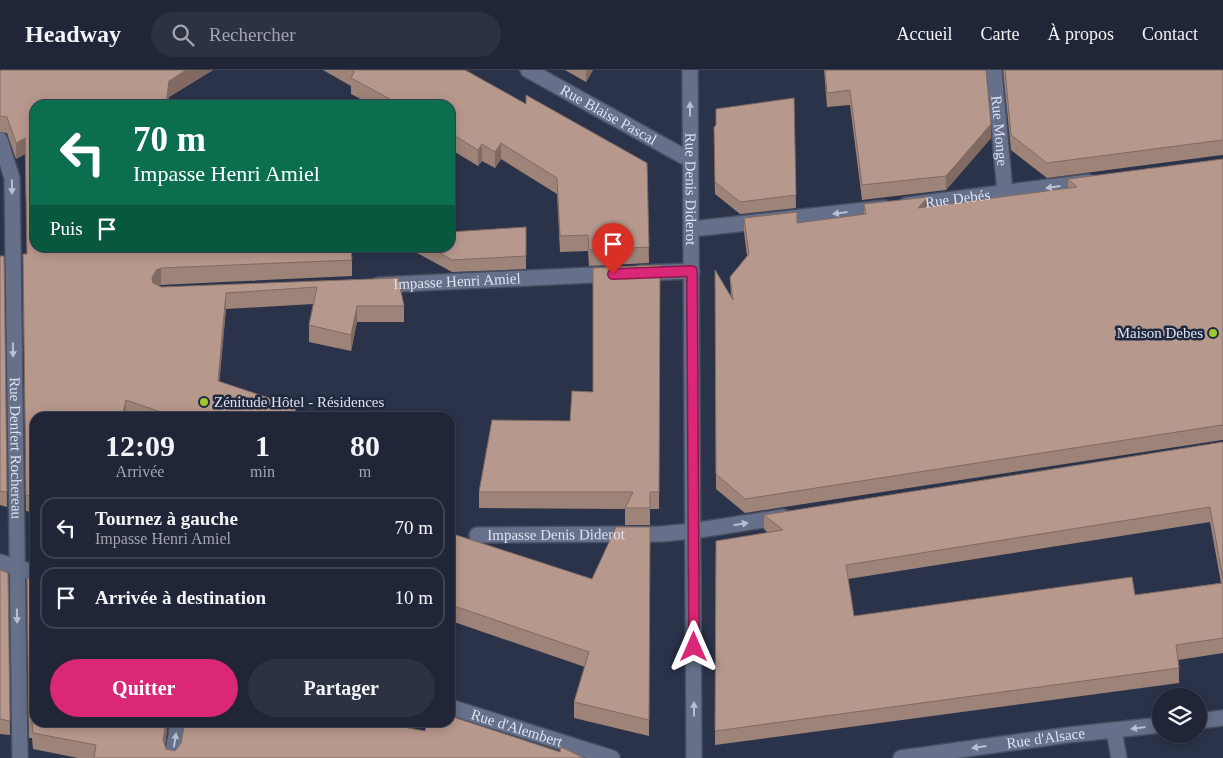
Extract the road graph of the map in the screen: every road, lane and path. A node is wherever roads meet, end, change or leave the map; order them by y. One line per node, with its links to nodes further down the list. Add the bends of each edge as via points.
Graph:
1 (528, 70): 5 (street, Rue Blaise Pascal)
2 (690, 70): 5 (street, Rue Denis Diderot, one-way to 2)
3 (994, 70): 7 (street, Rue Monge)
4 (0, 140): 15 (street, Rue Denfert Rochereau, one-way to 15, via 12,178)
5 (690, 160): 8 (street, Rue Denis Diderot)
6 (1100, 180): 7 (street, Rue Debés, one-way to 7)
7 (1005, 193): 8 (street, Rue Debés, one-way to 8)
8 (692, 229): 9 (street, Rue Denis Diderot)
9 (692, 271): 10 (street, Impasse Henri Amiel); 12 (street, Rue Denis Diderot)
10 (368, 285)
11 (802, 514): 12 (street, Impasse Denis Diderot, one-way to 11)
12 (693, 531): 13 (street, Impasse Denis Diderot); 26 (street, Rue Denis Diderot, one-way to 12)
13 (477, 535)
14 (0, 562): 15 (street)
15 (16, 567): 16 (street); 23 (street, Rue Denfert Rochereau, one-way to 23)
16 (30, 571)
17 (455, 709): 25 (street, Rue d'Alembert)
18 (1223, 718): 19 (street)
19 (1207, 720)
20 (177, 727): 24 (street, one-way to 20)
21 (1152, 727): 22 (street, Rue d'Alsace, one-way to 22)
22 (1114, 731): 27 (street, Rue d'Alsace, one-way to 27); 28 (street)
23 (20, 758)
24 (172, 758)
25 (612, 758)
26 (694, 758)
27 (901, 758)
28 (1119, 758)

